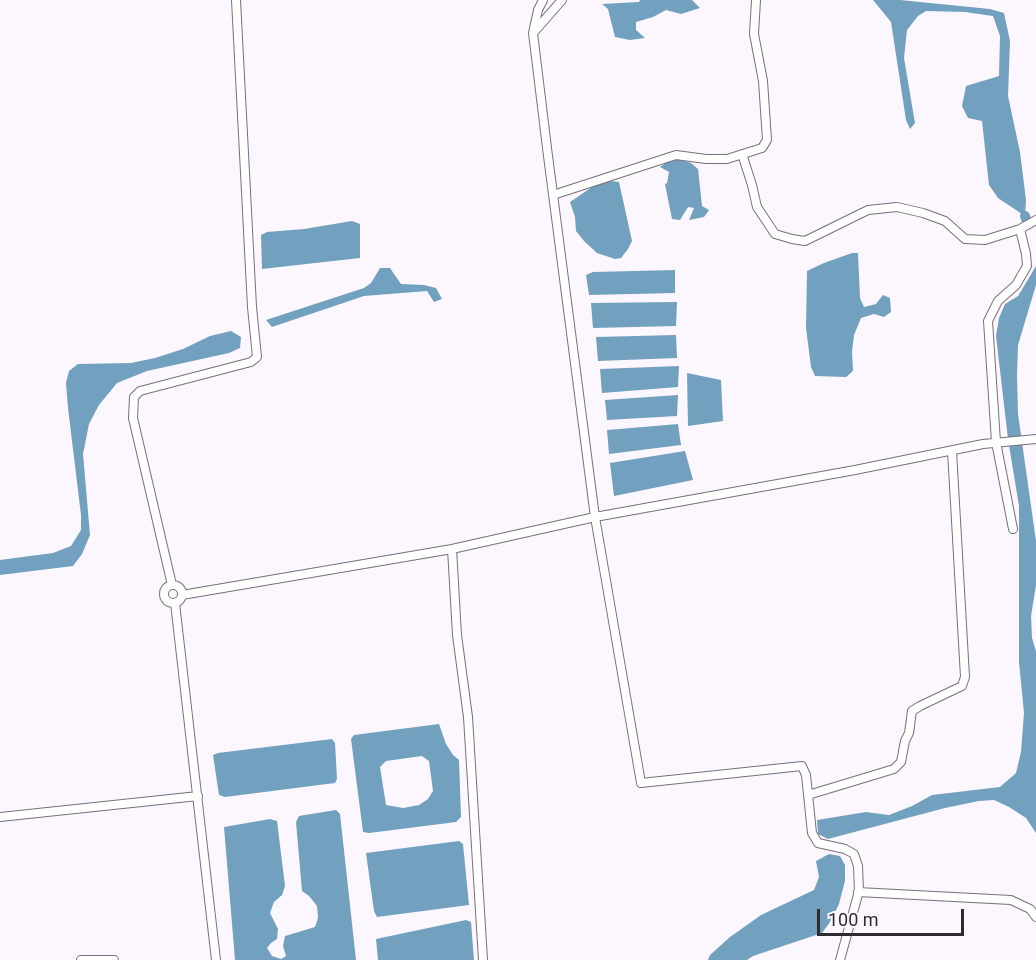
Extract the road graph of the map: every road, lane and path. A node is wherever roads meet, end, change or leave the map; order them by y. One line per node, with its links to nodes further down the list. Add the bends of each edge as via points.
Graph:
1 (236, 0): 16 (street, via 257,357 251,362 140,391 134,397 132,418)
2 (543, 0): 5 (street)
3 (562, 0): 5 (street)
4 (756, 0): 6 (street, via 754,34 763,81 767,140 762,148)
5 (533, 33): 7 (street)
6 (742, 154): 7 (street, via 728,159 676,155); 9 (street, via 757,207 775,234 792,239 805,241 867,210 897,207 945,221 965,238 984,240)
7 (553, 195): 13 (street)
8 (1036, 220): 9 (street)
9 (1020, 229): 11 (street, via 1027,266 1016,285 998,301 988,321)
10 (1036, 439): 11 (street)
11 (1000, 442): 12 (street); 14 (street)
12 (952, 451): 13 (street); 19 (street, via 965,677 962,686 912,711 901,762 894,769)
13 (595, 517): 15 (street); 19 (street, via 641,783 802,766)
14 (1013, 529)
15 (452, 549): 17 (street); 27 (street, via 468,717)
16 (172, 585): 17 (street, via 179,587); 18 (street, via 165,594 167,600)
17 (182, 595): 18 (street)
18 (175, 603): 20 (street)
19 (808, 795): 22 (street, via 812,833 818,843 854,854)
20 (198, 796): 21 (street); 26 (street)
21 (0, 817)
22 (858, 892): 23 (street, via 1011,900); 28 (street)
23 (1036, 916)
24 (81, 960): 25 (street)
25 (114, 960)
26 (216, 960)
27 (483, 960)
28 (840, 960)

